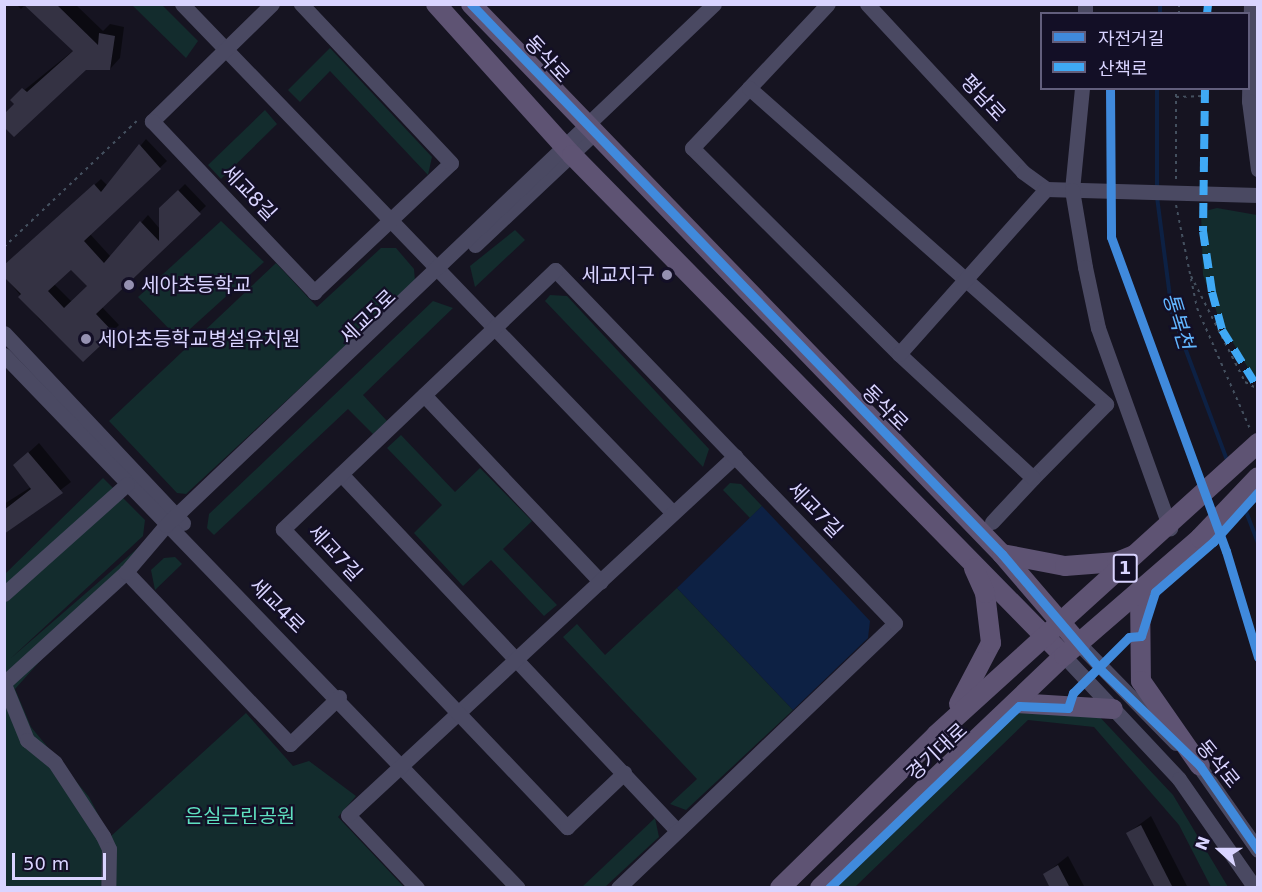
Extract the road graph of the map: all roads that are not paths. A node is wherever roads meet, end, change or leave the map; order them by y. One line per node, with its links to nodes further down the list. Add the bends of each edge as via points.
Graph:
1 (182, 4): 10 (street)
2 (272, 4): 10 (street)
3 (301, 4): 21 (street, 세교8길, via 451,163)
4 (436, 4): 16 (main road)
5 (471, 4): 15 (main road, 동삭로)
6 (714, 4): 15 (street, 세교5로)
7 (828, 4): 12 (street)
8 (867, 4): 18 (street, 평남로, via 1023,172)
9 (1251, 4): 11 (street)
10 (225, 50): 21 (street); 21 (street, 세교8길, via 152,121 314,292)
11 (1250, 52)
12 (749, 88): 23 (street); 26 (street, via 692,148)
13 (1082, 90): 19 (street)
14 (1249, 90): 17 (street)
15 (590, 129): 16 (street, 세교5로); 40 (main road, 동삭로)
16 (567, 149): 22 (street, 세교5로); 41 (main road)
17 (1257, 169)
18 (1047, 189): 19 (street); 23 (street)
19 (1078, 190): 20 (street); 38 (street, via 1098,328)
20 (1257, 195)
21 (390, 220): 22 (street)
22 (439, 272): 24 (street); 37 (street, 세교5로)
23 (963, 281): 26 (street); 33 (street, via 1106,404)
24 (494, 328): 28 (street, 세교7길); 30 (street, 세교7길, via 555,270); 35 (street)
25 (4, 333): 37 (street, 세교4로)
26 (899, 354): 33 (street)
27 (4, 355): 34 (street, 세교4로)
28 (424, 395): 31 (street, 세교7길); 43 (street)
29 (1256, 441): 38 (main road, 경기대로 / 1)
30 (735, 456): 35 (street); 59 (street, 세교7길, via 895,623)
31 (341, 474): 49 (street); 54 (street, 세교7길, via 284,529)
32 (1257, 477): 44 (main road, 경기대로 / 1, via 1200,538)
33 (1033, 478): 36 (street)
34 (127, 484): 37 (street, 세교4로); 45 (street)
35 (673, 513): 43 (street)
36 (992, 522)
37 (175, 525): 42 (street, 세교5로); 51 (street, 세교4로)
38 (1170, 528): 39 (main road, 경기대로 / 1)
39 (1144, 550): 40 (main road, via 1092,566 1040,565); 46 (main road, 경기대로 / 1)
40 (1002, 554): 46 (main road, 동삭로)
41 (969, 557): 47 (main road); 55 (main road, via 985,593 991,643 973,684)
42 (126, 572): 50 (street, 세교5로); 51 (street, via 290,744)
43 (601, 582): 49 (street)
44 (1140, 591): 48 (main road, 경기대로 / 1); 56 (main road, via 1141,681)
45 (4, 594)
46 (1064, 623): 47 (main road, 경기대로 / 1); 48 (main road, 동삭로)
47 (1049, 636): 48 (main road); 55 (main road, 경기대로 / 1)
48 (1072, 650): 52 (main road, 경기대로 / 1); 53 (street, 동삭로); 56 (street, 동삭로)
49 (518, 660): 54 (street); 58 (street)
50 (4, 684): 61 (street, via 27,740 55,763 103,836 109,849)
51 (339, 697): 57 (street, 세교4로)
52 (1015, 703): 53 (main road); 66 (main road, 경기대로 / 1)
53 (1113, 709): 67 (street, 동삭로, via 1179,779)
54 (460, 717): 57 (street); 58 (street, 세교7길, via 567,827)
55 (936, 735): 65 (main road, 경기대로 / 1)
56 (1200, 766): 60 (street, 동삭로)
57 (404, 767): 62 (street, via 348,815); 63 (street, 세교4로)
58 (624, 773): 59 (street)
59 (676, 829): 64 (street, 세교7길)
60 (1257, 850)
61 (108, 888)
62 (417, 888)
63 (518, 888)
64 (618, 888)
65 (780, 888)
66 (820, 888)
67 (1255, 888)

